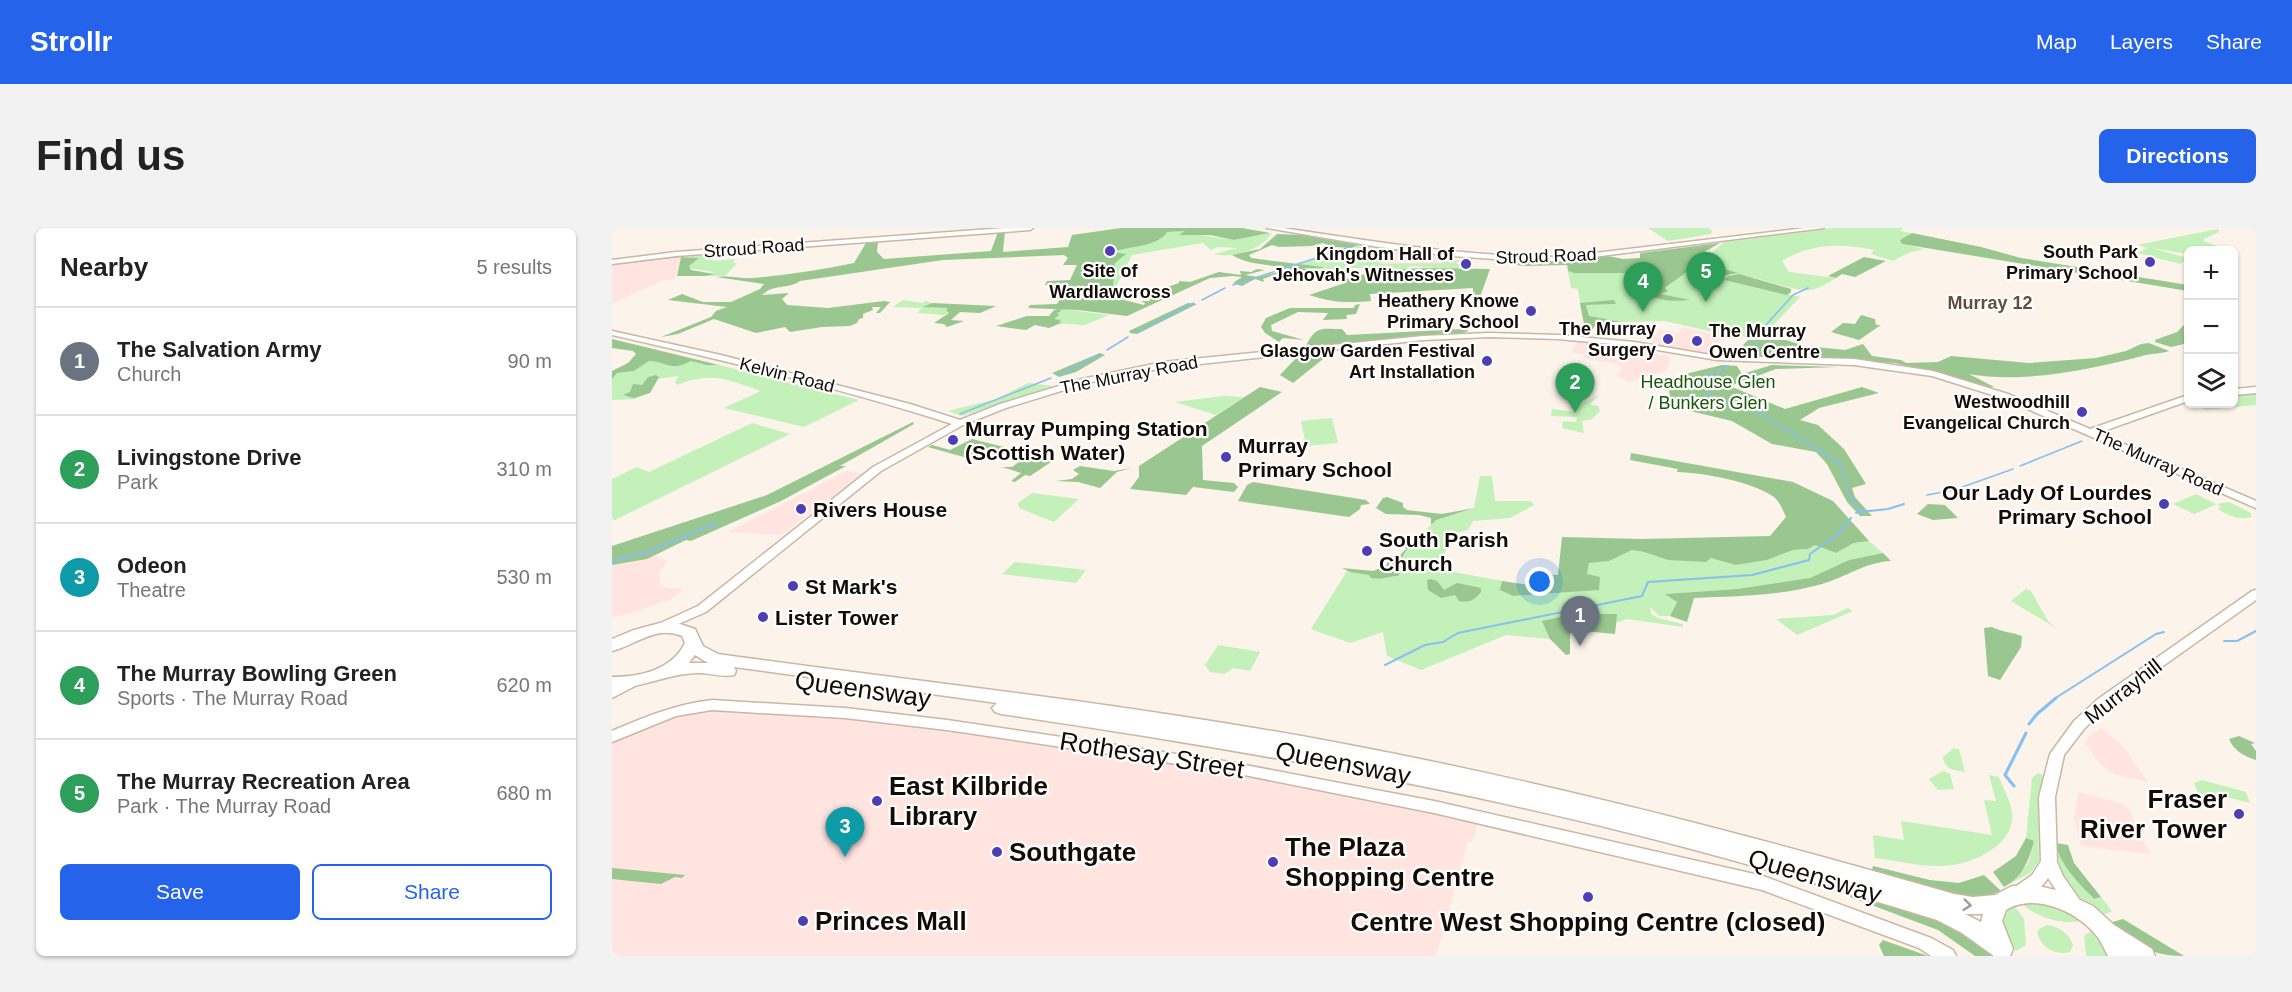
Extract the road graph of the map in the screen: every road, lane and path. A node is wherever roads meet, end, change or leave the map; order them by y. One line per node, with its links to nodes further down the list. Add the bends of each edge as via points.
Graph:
1 (1030, 228): 6 (street, Stroud Road)
2 (1270, 228): 5 (street, Stroud Road, via 1454,255 1519,260 1561,259)
3 (1821, 228): 5 (street, Stroud Road)
4 (1733, 233): 5 (street)
5 (1742, 238)
6 (612, 262)
7 (612, 333): 11 (street, Kelvin Road, via 718,357)
8 (2256, 390): 9 (street)
9 (2238, 392)
10 (2184, 399): 12 (street)
11 (960, 423): 12 (street, The Murray Road, via 1110,375 1179,363 1456,336 1558,337 1739,360 1854,362 1934,374 1992,391); 15 (street, The Murray Road, via 892,460 850,489)
12 (2092, 432): 13 (street, The Murray Road)
13 (2256, 505)
14 (2256, 594): 25 (street, Murrayhill, via 2103,702 2079,725 2053,763 2047,797)
15 (702, 609): 16 (street, The Murray Road); 17 (street, The Murray Road)
16 (656, 629): 17 (highway, via 676,628); 18 (highway)
17 (691, 638): 20 (highway, via 686,656); 27 (highway, Queensway, one-way to 27, via 698,651 714,659 1106,711 1401,762 1675,825 1960,904)
18 (620, 640): 19 (highway)
19 (612, 646)
20 (662, 672): 21 (highway); 29 (highway, Queensway, via 705,668 1005,709 1212,739 1397,773 1626,825 1813,875 1942,913)
21 (634, 681): 22 (highway); 23 (street)
22 (612, 683)
23 (612, 693)
24 (615, 735): 30 (street, Rothesay Street, via 667,712 712,705 845,713 1084,744 1264,773 1726,873 1856,916 1925,943)
25 (2049, 862): 26 (street, via 2038,880); 28 (street, Murrayhill, via 2057,880)
26 (2021, 892): 27 (highway, Queensway); 28 (highway, via 2049,895)
27 (2000, 902): 29 (highway, via 1992,920)
28 (2096, 922): 31 (highway); 32 (highway)
29 (2001, 947)
30 (1947, 956)
31 (2119, 956)
32 (2144, 956)

